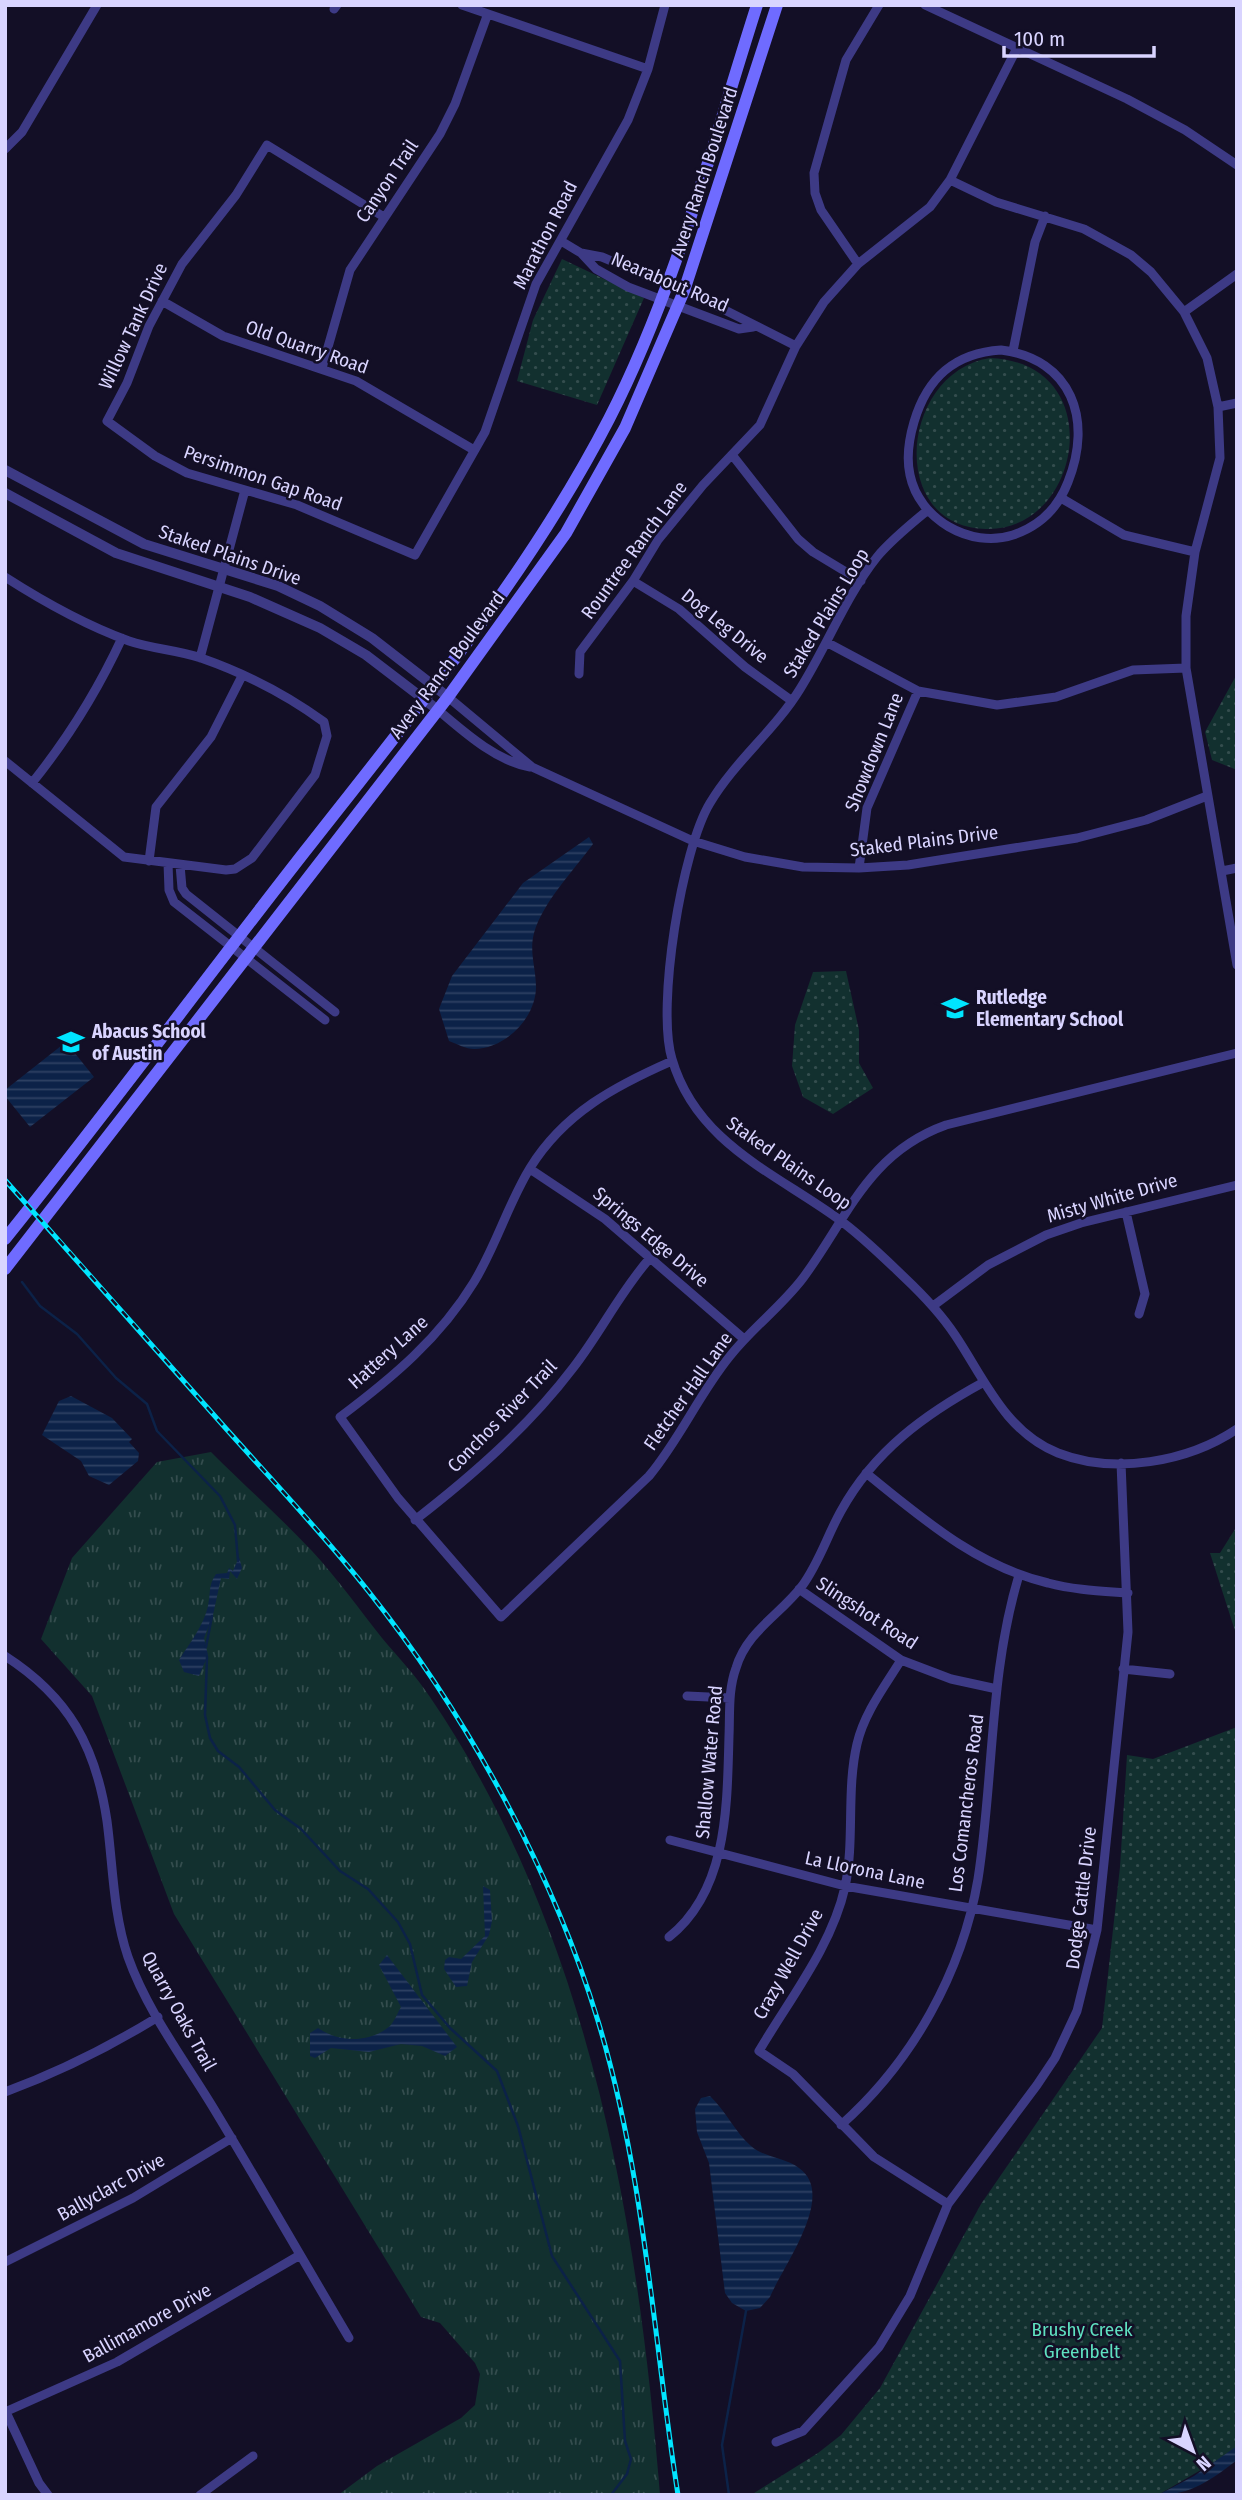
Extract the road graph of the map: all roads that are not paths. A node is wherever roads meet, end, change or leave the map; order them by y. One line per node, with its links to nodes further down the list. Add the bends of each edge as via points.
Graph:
1 (97, 5): 11 (street, via 22,132)
2 (462, 5): 8 (street)
3 (665, 5): 10 (street, Marathon Road)
4 (757, 5): 20 (main road, Avery Ranch Boulevard)
5 (777, 5): 21 (main road, Avery Ranch Boulevard)
6 (879, 5): 18 (street, via 846,60 814,173 821,211)
7 (925, 5): 9 (street)
8 (487, 16): 10 (street); 15 (street, Canyon Trail, via 440,134)
9 (1017, 48): 12 (street, via 1139,105); 13 (street, Rountree Ranch Lane)
10 (648, 69): 16 (street, Marathon Road, via 628,120)
11 (5, 149)
12 (1237, 165)
13 (950, 180): 14 (street, via 996,202); 18 (street, Rountree Ranch Lane, via 916,221)
14 (1045, 216): 25 (street, via 1084,229 1131,255); 28 (street, via 1035,242)
15 (384, 217): 23 (street, Willow Tank Drive, via 267,145 236,195 182,264); 29 (street, Canyon Trail, via 351,270)
16 (561, 241): 17 (street, Nearabout Road); 33 (street, Marathon Road, via 537,284 497,403)
17 (581, 253): 20 (street, Nearabout Road); 22 (street, Nearabout Road, via 596,269)
18 (858, 264): 27 (street, Rountree Ranch Lane, via 824,302)
19 (1237, 274): 25 (street)
20 (668, 285): 21 (street, Nearabout Road); 22 (main road, Avery Ranch Boulevard)
21 (684, 291): 24 (main road, Avery Ranch Boulevard); 26 (street, Nearabout Road, via 744,317)
22 (663, 300): 24 (street, Nearabout Road); 53 (main road, Avery Ranch Boulevard, via 577,480 519,571)
23 (162, 301): 29 (street, Old Quarry Road, via 223,336); 32 (street, Willow Tank Drive)
24 (678, 306): 26 (street, Nearabout Road, via 739,329); 55 (main road, Avery Ranch Boulevard, via 649,379 597,481 525,593)
25 (1184, 312): 31 (street, via 1207,358)
26 (753, 327): 27 (street, Nearabout Road)
27 (796, 346): 34 (street, Rountree Ranch Lane, via 760,425)
28 (1013, 351): 38 (street, via 1049,370 1075,403 1079,444); 39 (street, via 986,351 957,361 923,396 908,462 914,488)
29 (321, 368): 33 (street, Old Quarry Road, via 384,394)
30 (1237, 403): 31 (street)
31 (1218, 407): 40 (street, via 1218,473)
32 (107, 421): 36 (street, Persimmon Gap Road, via 174,467)
33 (474, 450): 41 (street, Marathon Road)
34 (733, 456): 44 (street, Rountree Ranch Lane, via 680,511); 45 (street, via 798,539)
35 (5, 470): 42 (street, Staked Plains Drive, via 113,530)
36 (245, 490): 41 (street, Persimmon Gap Road, via 296,505); 42 (street)
37 (5, 494): 46 (street, Staked Plains Drive, via 116,553)
38 (1061, 498): 39 (street, via 1027,530 992,539 953,530); 40 (street, via 1124,535)
39 (928, 510): 45 (street, Staked Plains Loop, via 879,555)
40 (1195, 552): 50 (street, via 1186,616)
41 (415, 555)
42 (224, 569): 46 (street); 53 (street, Staked Plains Drive, via 278,586 320,606 372,638)
43 (5, 578): 47 (street, via 69,615)
44 (633, 581): 51 (street, Rountree Ranch Lane, via 580,652); 57 (street, Dog Leg Drive, via 679,609)
45 (861, 581): 48 (street, Staked Plains Loop)
46 (218, 587): 49 (street); 56 (street, Staked Plains Drive, via 320,628)
47 (122, 638): 49 (street); 61 (street, via 88,707)
48 (828, 643): 54 (street); 57 (street, Staked Plains Loop)
49 (200, 658): 52 (street)
50 (1186, 668): 54 (street, via 1120,673 1056,697 1012,705); 62 (street)
51 (579, 674)
52 (242, 676): 64 (street, via 211,737 156,807); 66 (street, via 324,722 327,736 320,765 245,864 226,870)
53 (434, 686): 55 (street, Staked Plains Drive); 56 (main road, Avery Ranch Boulevard)
54 (918, 691): 67 (street, Showdown Lane, via 867,808)
55 (448, 697): 58 (main road, Avery Ranch Boulevard); 60 (street, Staked Plains Drive)
56 (424, 698): 58 (street, Staked Plains Drive); 70 (main road, Avery Ranch Boulevard)
57 (792, 701): 63 (street, Staked Plains Loop, via 715,796)
58 (438, 710): 60 (street, Staked Plains Drive, via 495,753); 71 (main road, Avery Ranch Boulevard)
59 (5, 761): 61 (street)
60 (531, 767): 63 (street, Staked Plains Drive)
61 (32, 783): 64 (street, via 124,857)
62 (1207, 796): 67 (street, Staked Plains Drive, via 1130,825 1077,838); 69 (street)
63 (693, 841): 67 (street, Staked Plains Drive, via 762,861); 78 (street, Staked Plains Loop, via 666,995)
64 (149, 861): 65 (street)
65 (168, 863): 66 (street); 72 (street, via 174,902)
66 (180, 865): 70 (street, via 186,894)
67 (859, 868)
68 (1237, 868): 69 (street)
69 (1222, 871): 74 (street)
70 (240, 935): 71 (street); 72 (main road, Avery Ranch Boulevard)
71 (254, 947): 73 (main road, Avery Ranch Boulevard); 75 (street)
72 (230, 948): 73 (street); 83 (main road, Avery Ranch Boulevard)
73 (245, 960): 76 (street); 85 (main road, Avery Ranch Boulevard)
74 (1237, 965)
75 (335, 1012)
76 (325, 1020)
77 (1237, 1053): 82 (street, Fletcher Hall Lane, via 921,1134 885,1161)
78 (672, 1061): 79 (street, Hattery Lane, via 593,1101 555,1134); 82 (street, Staked Plains Loop, via 697,1111 719,1137)
79 (530, 1169): 84 (street, Springs Edge Drive, via 581,1200); 93 (street, Hattery Lane, via 488,1257 455,1309 413,1358 340,1417)
80 (1237, 1185): 81 (street, Misty White Drive)
81 (1126, 1212): 86 (street, Misty White Drive, via 1058,1231 1014,1251); 87 (street, via 1145,1294)
82 (840, 1220): 86 (street, Staked Plains Loop); 88 (street, Fletcher Hall Lane, via 788,1297)
83 (5, 1239)
84 (650, 1258): 88 (street, Springs Edge Drive); 93 (street, Conchos River Trail, via 626,1284 555,1391 475,1472)
85 (5, 1269)
86 (933, 1306): 89 (street, Staked Plains Loop)
87 (1139, 1314)
88 (744, 1339): 97 (street, Fletcher Hall Lane, via 649,1476)
89 (984, 1382): 91 (street, Staked Plains Loop, via 1012,1421 1041,1444 1076,1458); 92 (street, Shallow Water Road, via 923,1418)
90 (1237, 1429): 91 (street, Staked Plains Loop, via 1205,1447 1178,1455)
91 (1121, 1463): 96 (street, Dodge Cattle Drive)
92 (866, 1473): 94 (street, via 954,1542); 95 (street, Shallow Water Road)
93 (415, 1520): 97 (street, Hattery Lane)
94 (1019, 1575): 96 (street, via 1077,1589); 102 (street, Los Comancheros Road, via 1001,1643)
95 (799, 1589): 99 (street, Slingshot Road); 104 (street, Shallow Water Road, via 746,1645 736,1666)
96 (1128, 1592): 100 (street, Dodge Cattle Drive)
97 (501, 1617)
98 (5, 1656): 111 (street, Quarry Oaks Trail, via 56,1698 79,1726 107,1821 110,1878 128,1957)
99 (901, 1660): 102 (street, Slingshot Road, via 951,1679); 107 (street, Crazy Well Drive, via 863,1725 857,1744)
100 (1123, 1669): 101 (street); 109 (street, Dodge Cattle Drive)
101 (1170, 1674)
102 (997, 1689): 108 (street, Los Comancheros Road)
103 (687, 1696): 104 (street)
104 (730, 1698): 106 (street, Shallow Water Road, via 726,1819)
105 (670, 1840): 106 (street, La Llorona Lane)
106 (718, 1853): 107 (street, La Llorona Lane); 110 (street, Shallow Water Road, via 695,1910)
107 (845, 1886): 108 (street, La Llorona Lane); 113 (street, Crazy Well Drive, via 832,1927 759,2052 793,2074)
108 (971, 1909): 109 (street, La Llorona Lane); 113 (street, Los Comancheros Road, via 935,2005 878,2089)
109 (1097, 1930): 115 (street, Dodge Cattle Drive, via 1086,1985 1055,2058)
110 (668, 1937)
111 (158, 2017): 112 (street, via 83,2059); 114 (street, Quarry Oaks Trail)
112 (5, 2092)
113 (841, 2125): 115 (street, Crazy Well Drive, via 874,2157)
114 (232, 2138): 116 (street, Quarry Oaks Trail); 117 (street, Ballyclarc Drive, via 133,2198)
115 (948, 2204): 120 (street, Dodge Cattle Drive, via 910,2296 879,2347 803,2431)
116 (300, 2255): 118 (street, Quarry Oaks Trail); 119 (street, Ballimamore Drive, via 117,2362)
117 (5, 2262)
118 (349, 2338)
119 (6, 2411): 122 (street)
120 (776, 2442)
121 (253, 2456): 123 (street)
122 (48, 2495)
123 (200, 2495)

